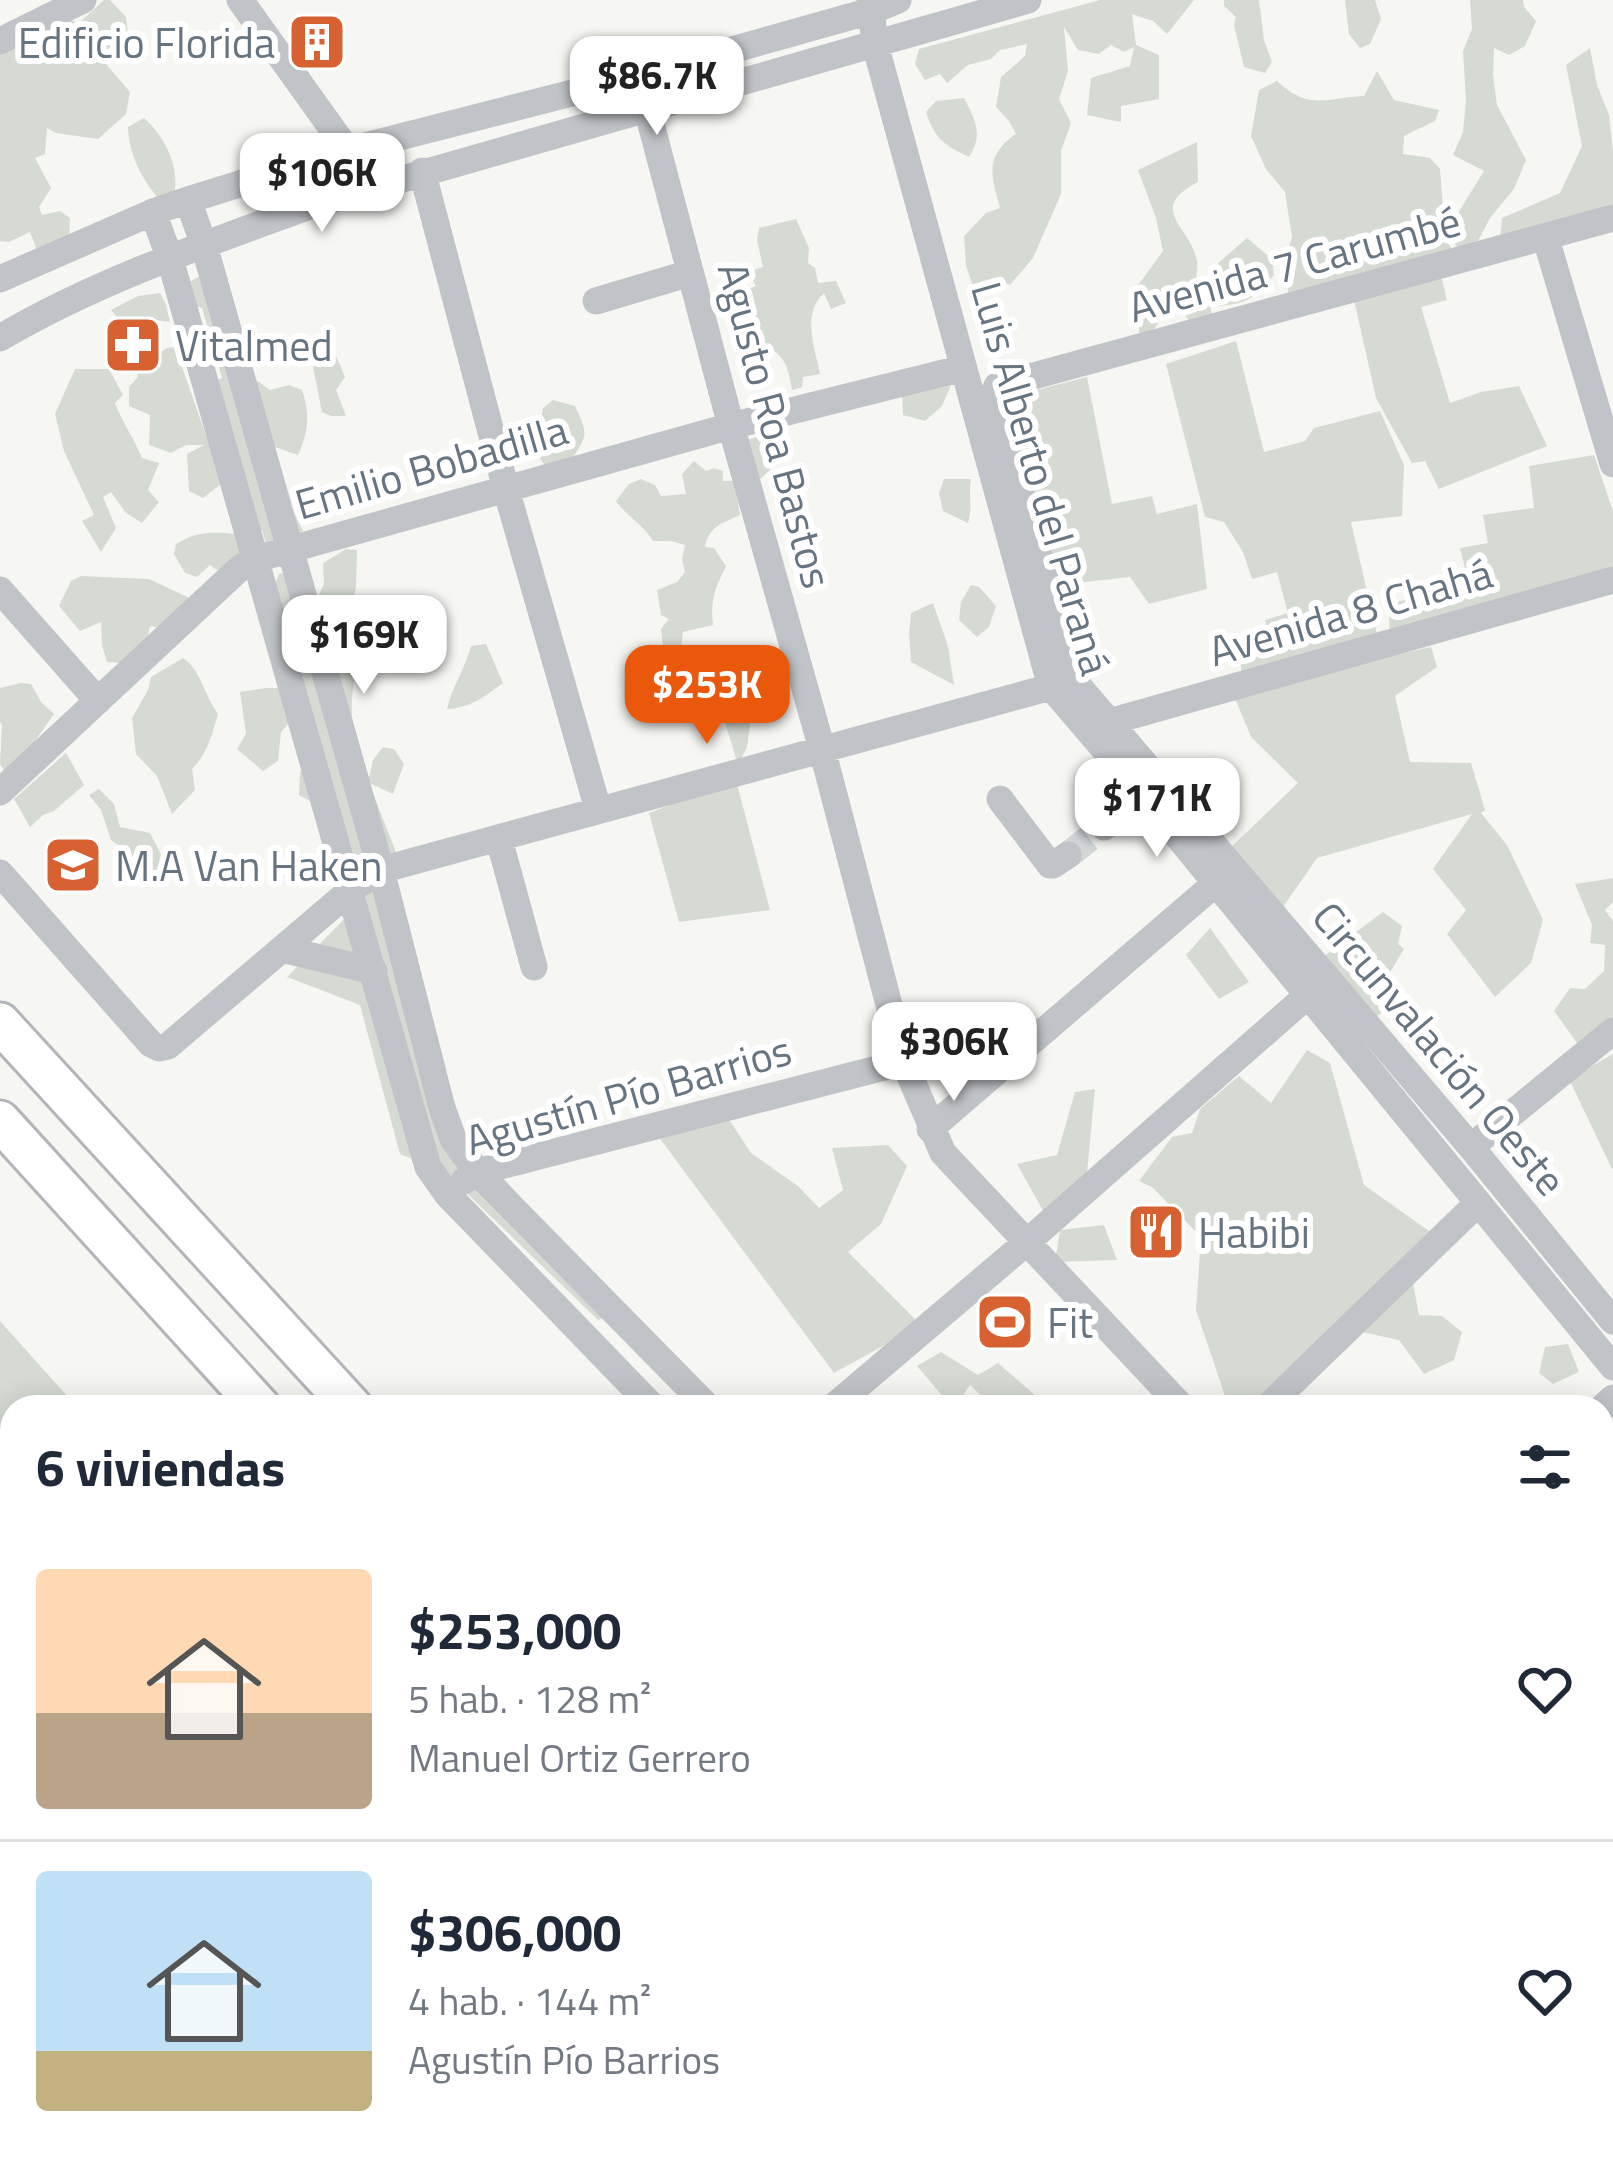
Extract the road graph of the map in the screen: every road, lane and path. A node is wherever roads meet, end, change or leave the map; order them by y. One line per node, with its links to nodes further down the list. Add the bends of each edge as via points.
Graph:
1 (240, 0): 9 (street)
2 (1028, 0): 6 (street)
3 (77, 1): 5 (street)
4 (881, 3): 6 (street, Luis Alberto del Paraná); 7 (street)
5 (0, 41)
6 (875, 44): 8 (street); 22 (street, Luis Alberto del Paraná)
7 (650, 73): 8 (street, Agusto Roa Bastos); 9 (street)
8 (647, 109): 10 (street); 18 (street, Agusto Roa Bastos)
9 (350, 150): 11 (street); 12 (street)
10 (422, 171): 11 (street); 26 (street)
11 (370, 188): 16 (street)
12 (188, 200): 13 (street); 16 (street)
13 (153, 212): 17 (street); 19 (street)
14 (1613, 218): 15 (street, Avenida 7 Carumbé)
15 (1546, 239): 23 (street, Avenida 7 Carumbé); 25 (street)
16 (204, 244): 17 (street); 27 (street)
17 (170, 259): 21 (street); 28 (street)
18 (690, 273): 20 (street); 24 (street, Agusto Roa Bastos)
19 (0, 279)
20 (596, 301)
21 (0, 338)
22 (964, 368): 24 (street, Emilio Bobadilla); 31 (street, Luis Alberto del Paraná)
23 (997, 386): 33 (street, Circunvalación Oeste, via 993,396 1076,683)
24 (731, 426): 26 (street, Emilio Bobadilla); 34 (street, Agusto Roa Bastos)
25 (1613, 464)
26 (506, 489): 27 (street, Emilio Bobadilla); 38 (street)
27 (289, 549): 28 (street, Emilio Bobadilla); 42 (street)
28 (256, 559): 32 (street, Emilio Bobadilla); 45 (street)
29 (1613, 580): 33 (street, Avenida 8 Chahá)
30 (0, 590): 32 (street)
31 (1051, 687): 34 (street); 37 (street, Luis Alberto del Paraná)
32 (98, 701): 35 (street, Emilio Bobadilla)
33 (1109, 722): 55 (street, Circunvalación Oeste)
34 (823, 749): 38 (street); 52 (street, Agusto Roa Bastos)
35 (0, 792)
36 (1000, 799): 41 (street, via 1048,864)
37 (1147, 799): 39 (street); 44 (street, Luis Alberto del Paraná)
38 (598, 809): 40 (street)
39 (1105, 827)
40 (499, 838): 42 (street); 47 (street)
41 (1068, 855)
42 (380, 870): 45 (street); 56 (street, via 442,1108)
43 (0, 873): 46 (street, via 159,1048)
44 (1216, 883): 49 (street, Luis Alberto del Paraná); 54 (street)
45 (351, 890): 46 (street); 48 (street)
46 (282, 949): 48 (street)
47 (534, 967)
48 (374, 971): 57 (street, via 428,1167)
49 (1308, 995): 58 (street, Luis Alberto del Paraná); 59 (street)
50 (0, 1023): 63 (highway)
51 (1613, 1031): 55 (street)
52 (904, 1062): 54 (street, Agusto Roa Bastos); 56 (street, Agustín Pío Barrios)
53 (0, 1121): 62 (highway)
54 (930, 1129): 59 (street, Agusto Roa Bastos, via 943,1154)
55 (1471, 1147): 60 (street, Circunvalación Oeste)
56 (477, 1172): 57 (street, Agustín Pío Barrios); 65 (street)
57 (446, 1194): 64 (street)
58 (1478, 1203): 61 (street, Luis Alberto del Paraná); 68 (street)
59 (1027, 1242): 66 (street); 67 (street, Agusto Roa Bastos)
60 (1613, 1321)
61 (1613, 1367)
62 (249, 1395)
63 (341, 1395)
64 (641, 1395)
65 (696, 1395)
66 (847, 1395)
67 (1171, 1395)
68 (1279, 1395)

